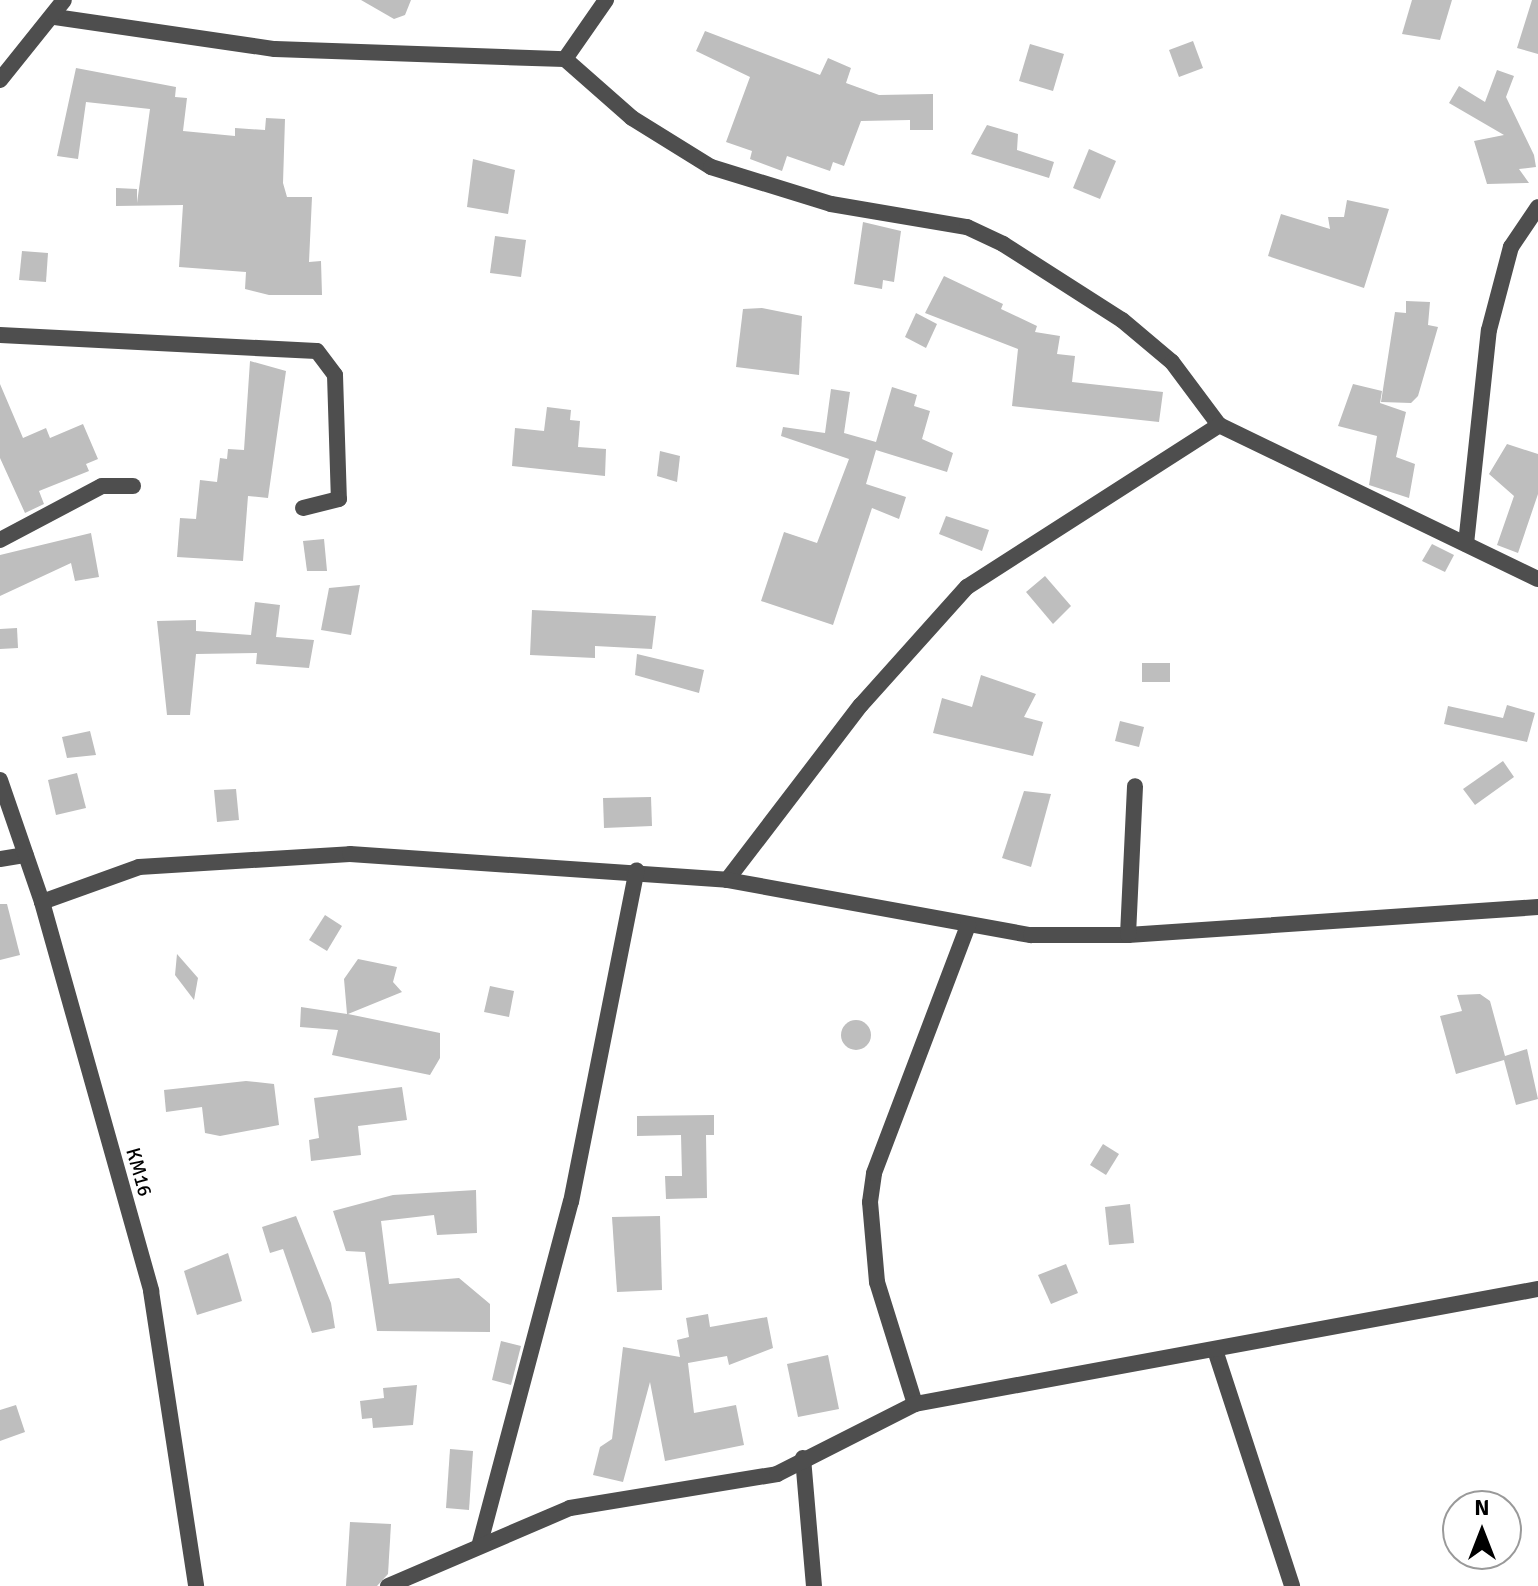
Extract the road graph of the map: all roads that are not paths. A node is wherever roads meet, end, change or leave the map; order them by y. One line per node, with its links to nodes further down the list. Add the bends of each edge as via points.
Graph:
1 (64, 0): 3 (street)
2 (606, 0): 4 (street)
3 (55, 17): 4 (street, via 275,49); 5 (street)
4 (565, 59): 8 (street, via 632,118 711,167 831,204 967,227 1003,244 1122,320 1172,362)
5 (0, 80)
6 (1538, 207): 12 (street, via 1511,247 1489,330)
7 (0, 335): 10 (street, via 317,351 335,375 339,499)
8 (1219, 425): 12 (street); 19 (street, via 967,587 861,705)
9 (133, 486): 11 (street, via 102,486)
10 (303, 508)
11 (0, 540)
12 (1466, 544): 13 (street)
13 (1538, 579)
14 (0, 780): 16 (street, KM16)
15 (1135, 786): 23 (street)
16 (26, 855): 17 (street); 20 (street, KM16)
17 (0, 859)
18 (637, 870): 19 (street); 20 (street, via 350,854 139,867); 28 (street, via 571,1202)
19 (727, 880): 22 (street)
20 (42, 902): 29 (street, KM16, via 151,1291)
21 (1538, 907): 23 (street)
22 (968, 925): 23 (street); 26 (street, via 874,1173 870,1202 877,1282)
23 (1128, 935)
24 (1538, 1289): 25 (street)
25 (1215, 1350): 26 (street); 32 (street)
26 (915, 1404): 27 (street)
27 (803, 1458): 28 (street, via 750,1481 570,1508); 31 (street)
28 (480, 1543): 30 (street)
29 (196, 1586)
30 (388, 1586)
31 (814, 1586)
32 (1292, 1586)

